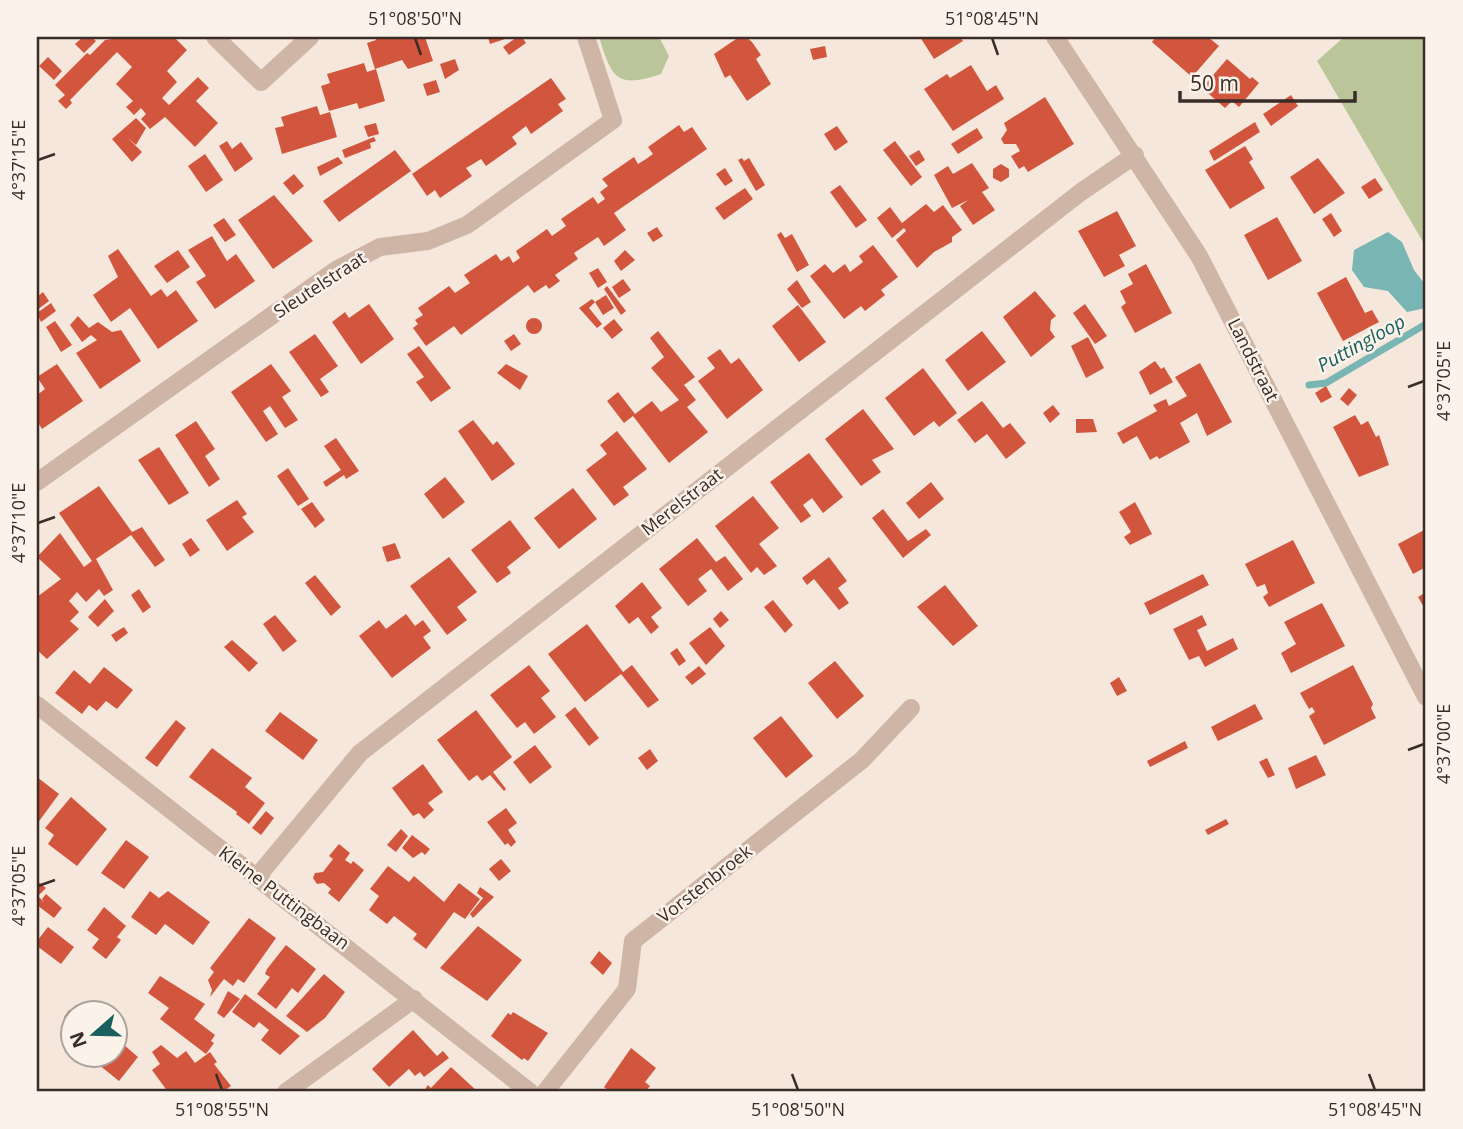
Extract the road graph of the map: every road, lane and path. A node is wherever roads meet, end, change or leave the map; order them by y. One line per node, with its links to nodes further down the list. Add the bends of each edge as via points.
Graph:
1 (215, 37): 2 (street, via 261,82)
2 (310, 37)
3 (586, 37): 6 (street, Sleutelstraat, via 613,120 467,225 428,241 380,247 336,270)
4 (1055, 37): 5 (street, Landstraat)
5 (1135, 155): 7 (street, Landstraat, via 1199,256); 10 (street, Merelstraat, via 1081,192 360,753)
6 (37, 482)
7 (1426, 697)
8 (37, 705): 10 (street, Kleine Puttingbaan)
9 (912, 708): 14 (street, Vorstenbroek, via 862,760 633,941 626,989)
10 (257, 877): 11 (street, Kleine Puttingbaan)
11 (414, 999): 12 (street); 13 (street, Kleine Puttingbaan)
12 (286, 1092)
13 (530, 1092)
14 (545, 1092)

